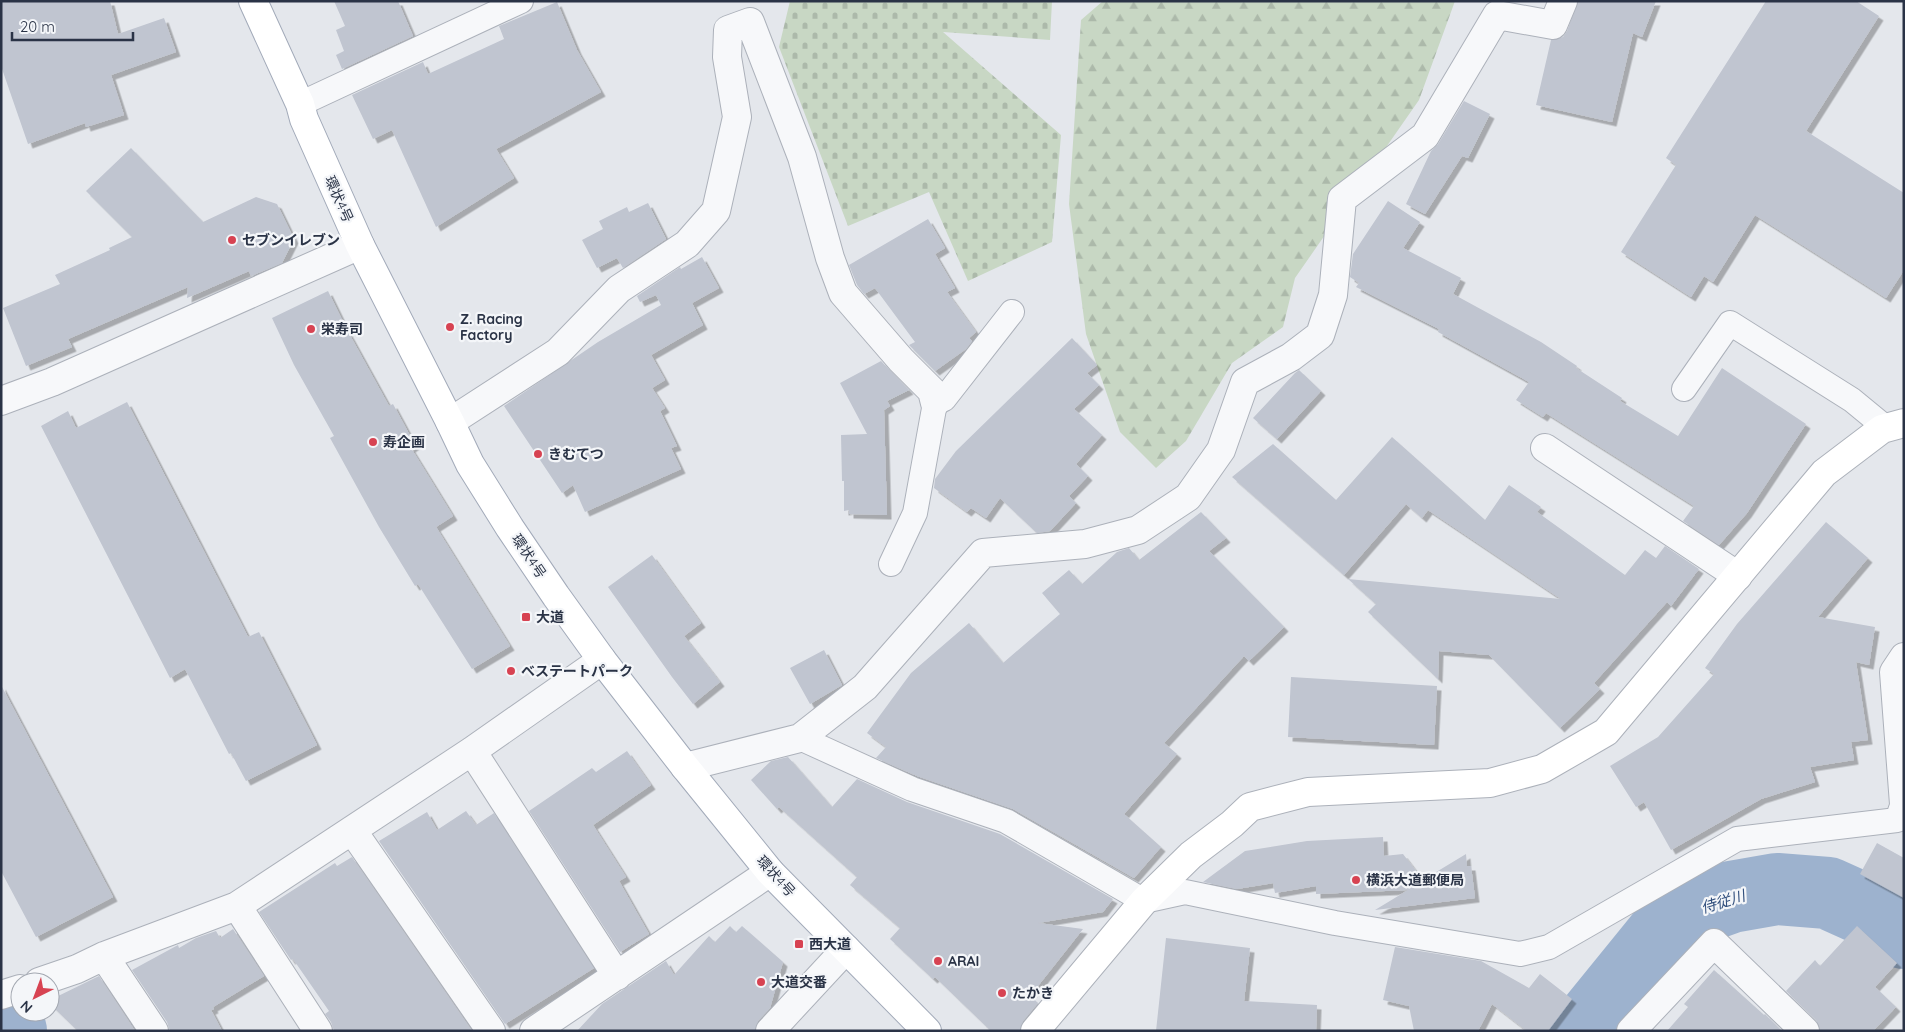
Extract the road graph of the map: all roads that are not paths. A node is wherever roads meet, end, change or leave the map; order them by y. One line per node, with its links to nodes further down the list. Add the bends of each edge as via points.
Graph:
1 (252, 1): 4 (main road, 環状4号)
2 (521, 1): 4 (lane)
3 (1563, 1): 17 (street, via 1553,25 1497,15 1425,136 1342,199 1333,295 1320,334 1290,357 1245,382 1221,450 1188,497 1138,530 1085,544 983,553 865,687)
4 (300, 104): 5 (main road, 環状4号)
5 (360, 245): 8 (street, via 52,382); 10 (main road, 環状4号)
6 (1012, 312): 9 (lane, via 944,399)
7 (1684, 389): 11 (lane, via 1730,323)
8 (1, 401)
9 (935, 403): 10 (street, via 932,391 843,293 802,157 750,22 728,30 726,58 737,117 716,211 687,244 619,289 558,352); 13 (lane, via 915,513)
10 (450, 422): 16 (main road, 環状4号, via 470,464 510,528)
11 (1895, 426): 14 (main road, via 1882,429 1824,473)
12 (1545, 448): 14 (street)
13 (891, 564)
14 (1738, 576): 23 (main road, via 1606,732 1542,769 1490,783 1308,792 1250,807 1190,854)
15 (1904, 658): 20 (street, via 1894,672)
16 (602, 660): 18 (street); 19 (main road, 環状4号)
17 (800, 738): 19 (street); 23 (lane, via 912,789 1006,821)
18 (472, 751): 21 (street); 28 (street)
19 (684, 767): 22 (main road, 環状4号)
20 (1903, 804): 23 (lane, via 1897,820 1737,839 1549,947 1520,954 1335,923 1184,892)
21 (352, 830): 24 (street); 32 (street)
22 (770, 872): 25 (main road, 環状4号); 28 (street)
23 (1144, 901): 35 (main road)
24 (237, 906): 26 (street); 31 (street)
25 (846, 949): 33 (street); 34 (main road, 環状4号)
26 (104, 956): 27 (street); 30 (street)
27 (60, 975)
28 (617, 976): 29 (street)
29 (544, 1028)
30 (154, 1031)
31 (318, 1031)
32 (491, 1031)
33 (770, 1031)
34 (926, 1031)
35 (1035, 1031)
36 (1631, 1031): 37 (street, via 1714,944)
37 (1805, 1031)

